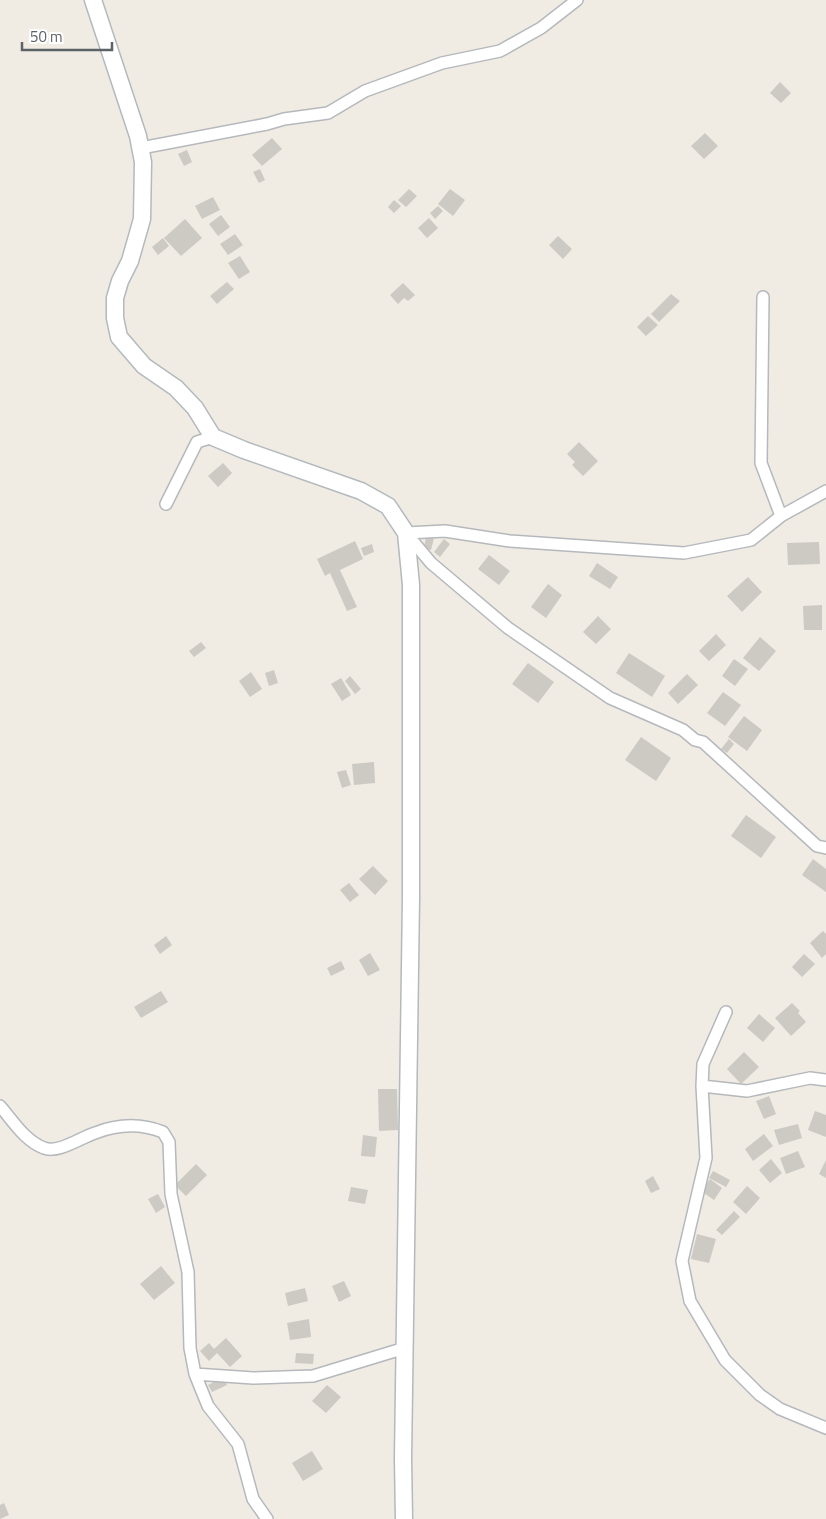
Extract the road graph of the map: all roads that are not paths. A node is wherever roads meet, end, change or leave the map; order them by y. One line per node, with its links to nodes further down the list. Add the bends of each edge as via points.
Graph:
1 (93, 0): 3 (street)
2 (577, 0): 3 (street, via 541,28 500,51 442,63 365,91 328,113)
3 (140, 148): 5 (street, via 143,162 142,219 115,298 119,337 144,366 176,388 195,408)
4 (763, 297): 8 (street, via 761,463)
5 (214, 437): 7 (street, via 197,442); 9 (street, via 362,491 388,506)
6 (826, 491): 8 (street)
7 (166, 504)
8 (781, 516): 9 (street, via 751,540 684,553 510,541 445,531)
9 (406, 533): 10 (street, via 431,563 508,628 610,698 703,742 818,846); 15 (street, via 411,585 412,898)
10 (826, 848)
11 (726, 1012): 13 (street, via 703,1064)
12 (826, 1080): 13 (street, via 810,1078 747,1092)
13 (702, 1086): 17 (street, via 706,1158 682,1261 690,1301 725,1360 760,1395 780,1409)
14 (0, 1106): 16 (street, via 28,1139 46,1150 71,1145 95,1132 124,1125 148,1126 163,1132 169,1142 171,1194 188,1272 190,1348)
15 (405, 1348): 16 (street, via 313,1376 253,1378); 19 (street)
16 (195, 1374): 18 (street, via 208,1406 238,1444 253,1499)
17 (826, 1428)
18 (266, 1519)
19 (404, 1519)

